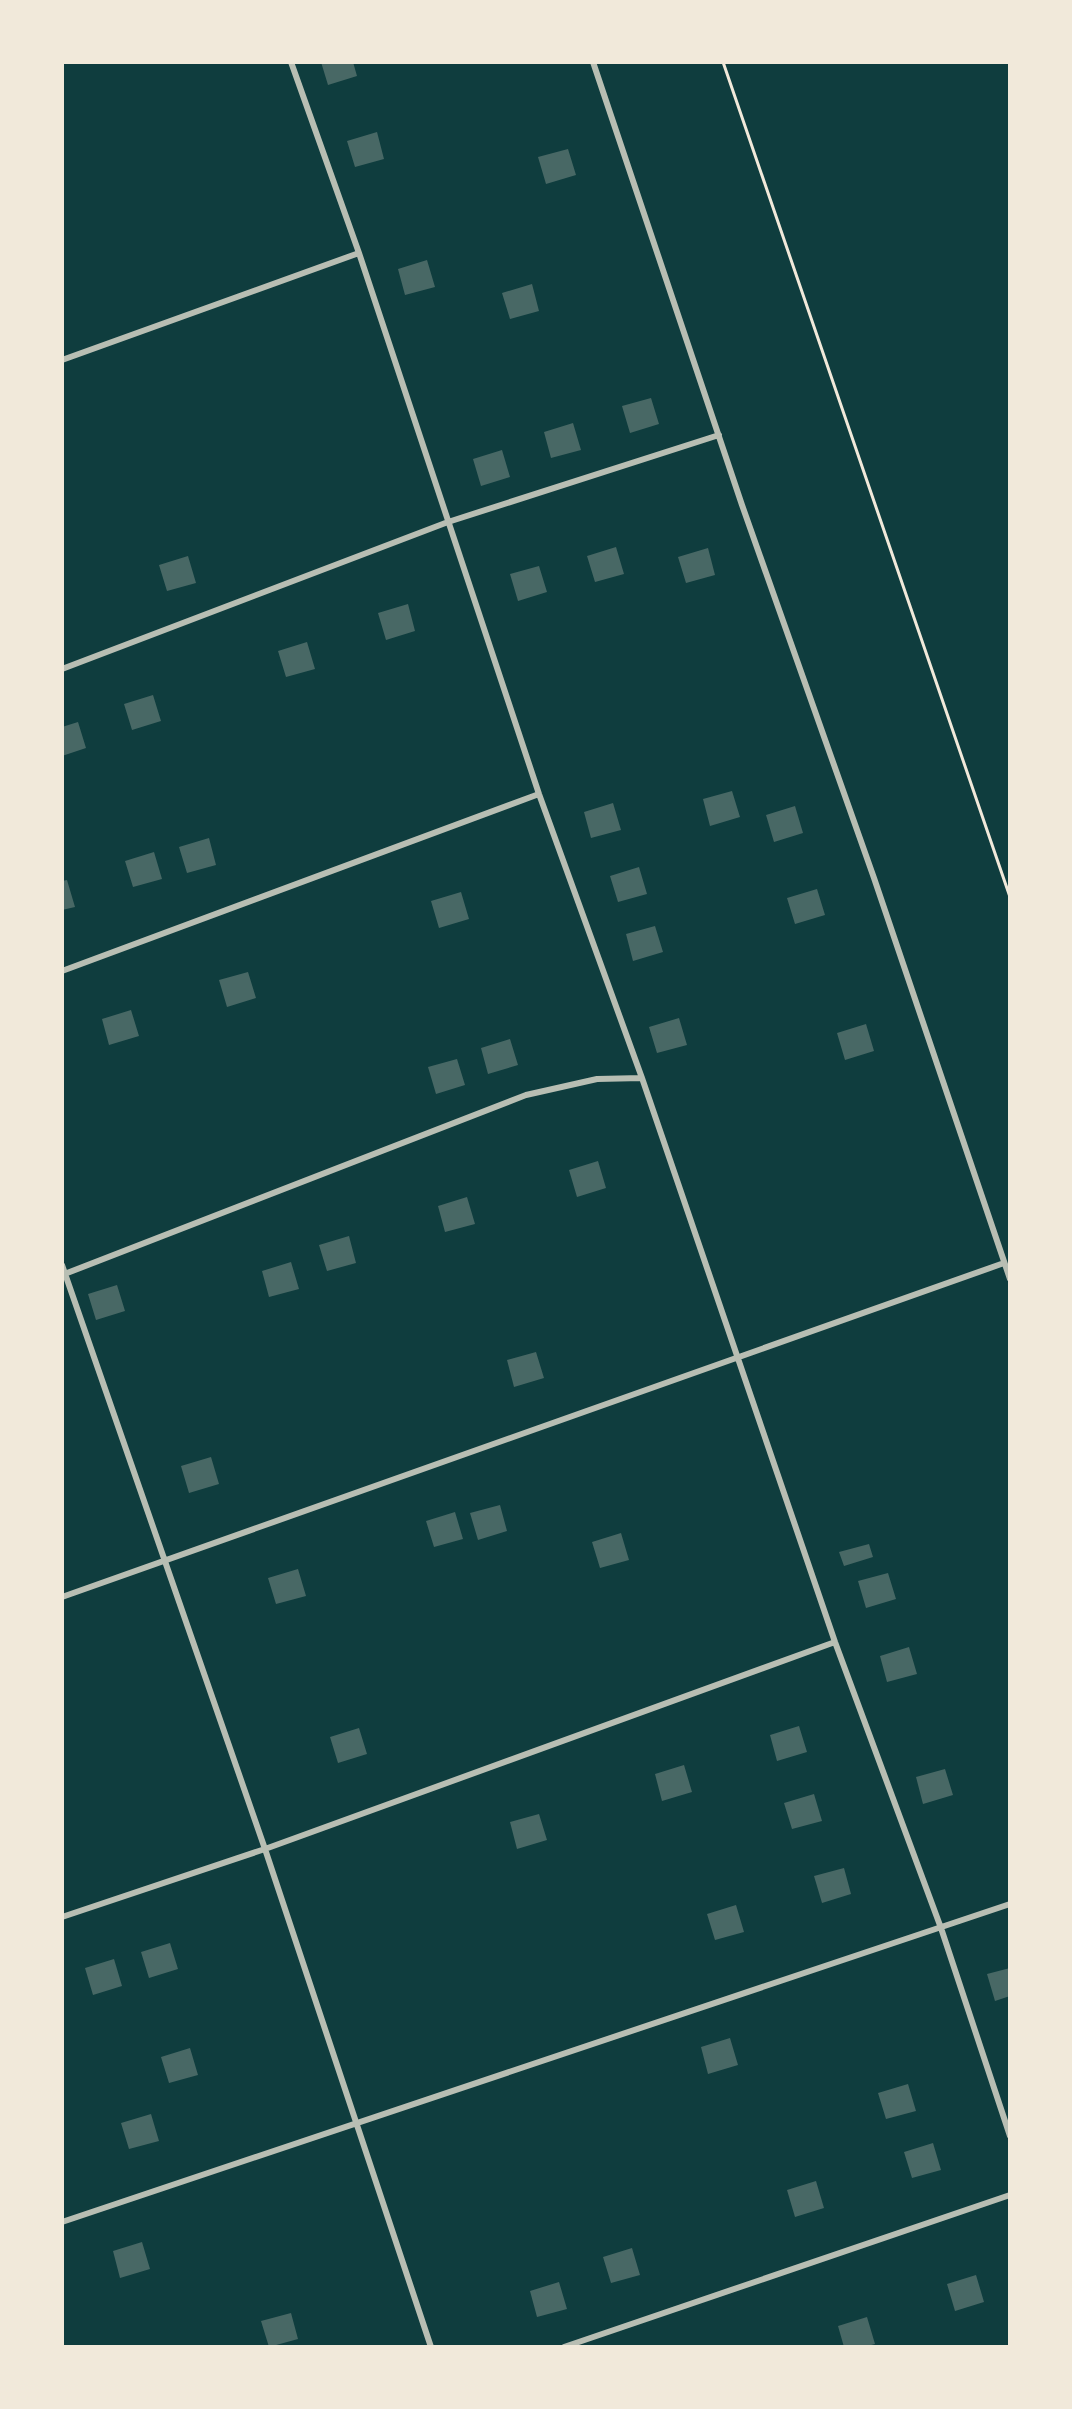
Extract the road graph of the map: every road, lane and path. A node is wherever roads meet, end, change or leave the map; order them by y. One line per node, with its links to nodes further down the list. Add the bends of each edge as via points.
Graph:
1 (291, 62): 4 (lane)
2 (593, 62): 6 (lane)
3 (723, 62): 10 (path)
4 (359, 253): 5 (lane); 7 (lane)
5 (62, 360)
6 (719, 435): 7 (lane); 13 (lane)
7 (448, 522): 8 (lane); 9 (lane)
8 (62, 669)
9 (539, 794): 11 (lane); 12 (lane)
10 (1010, 897)
11 (62, 971)
12 (642, 1078): 15 (lane, via 597,1079 526,1095); 17 (lane)
13 (1004, 1263): 16 (lane); 17 (lane)
14 (62, 1265): 15 (lane)
15 (64, 1274): 18 (lane)
16 (1010, 1279)
17 (736, 1356): 18 (lane); 20 (lane)
18 (166, 1561): 19 (lane); 21 (lane)
19 (62, 1597)
20 (835, 1642): 21 (lane); 24 (lane)
21 (265, 1849): 23 (lane); 25 (lane)
22 (1010, 1904): 24 (lane)
23 (62, 1917)
24 (941, 1928): 25 (lane); 26 (lane)
25 (357, 2124): 28 (lane); 29 (lane)
26 (1010, 2136)
27 (1010, 2195): 30 (lane)
28 (62, 2222)
29 (431, 2347)
30 (564, 2347)

